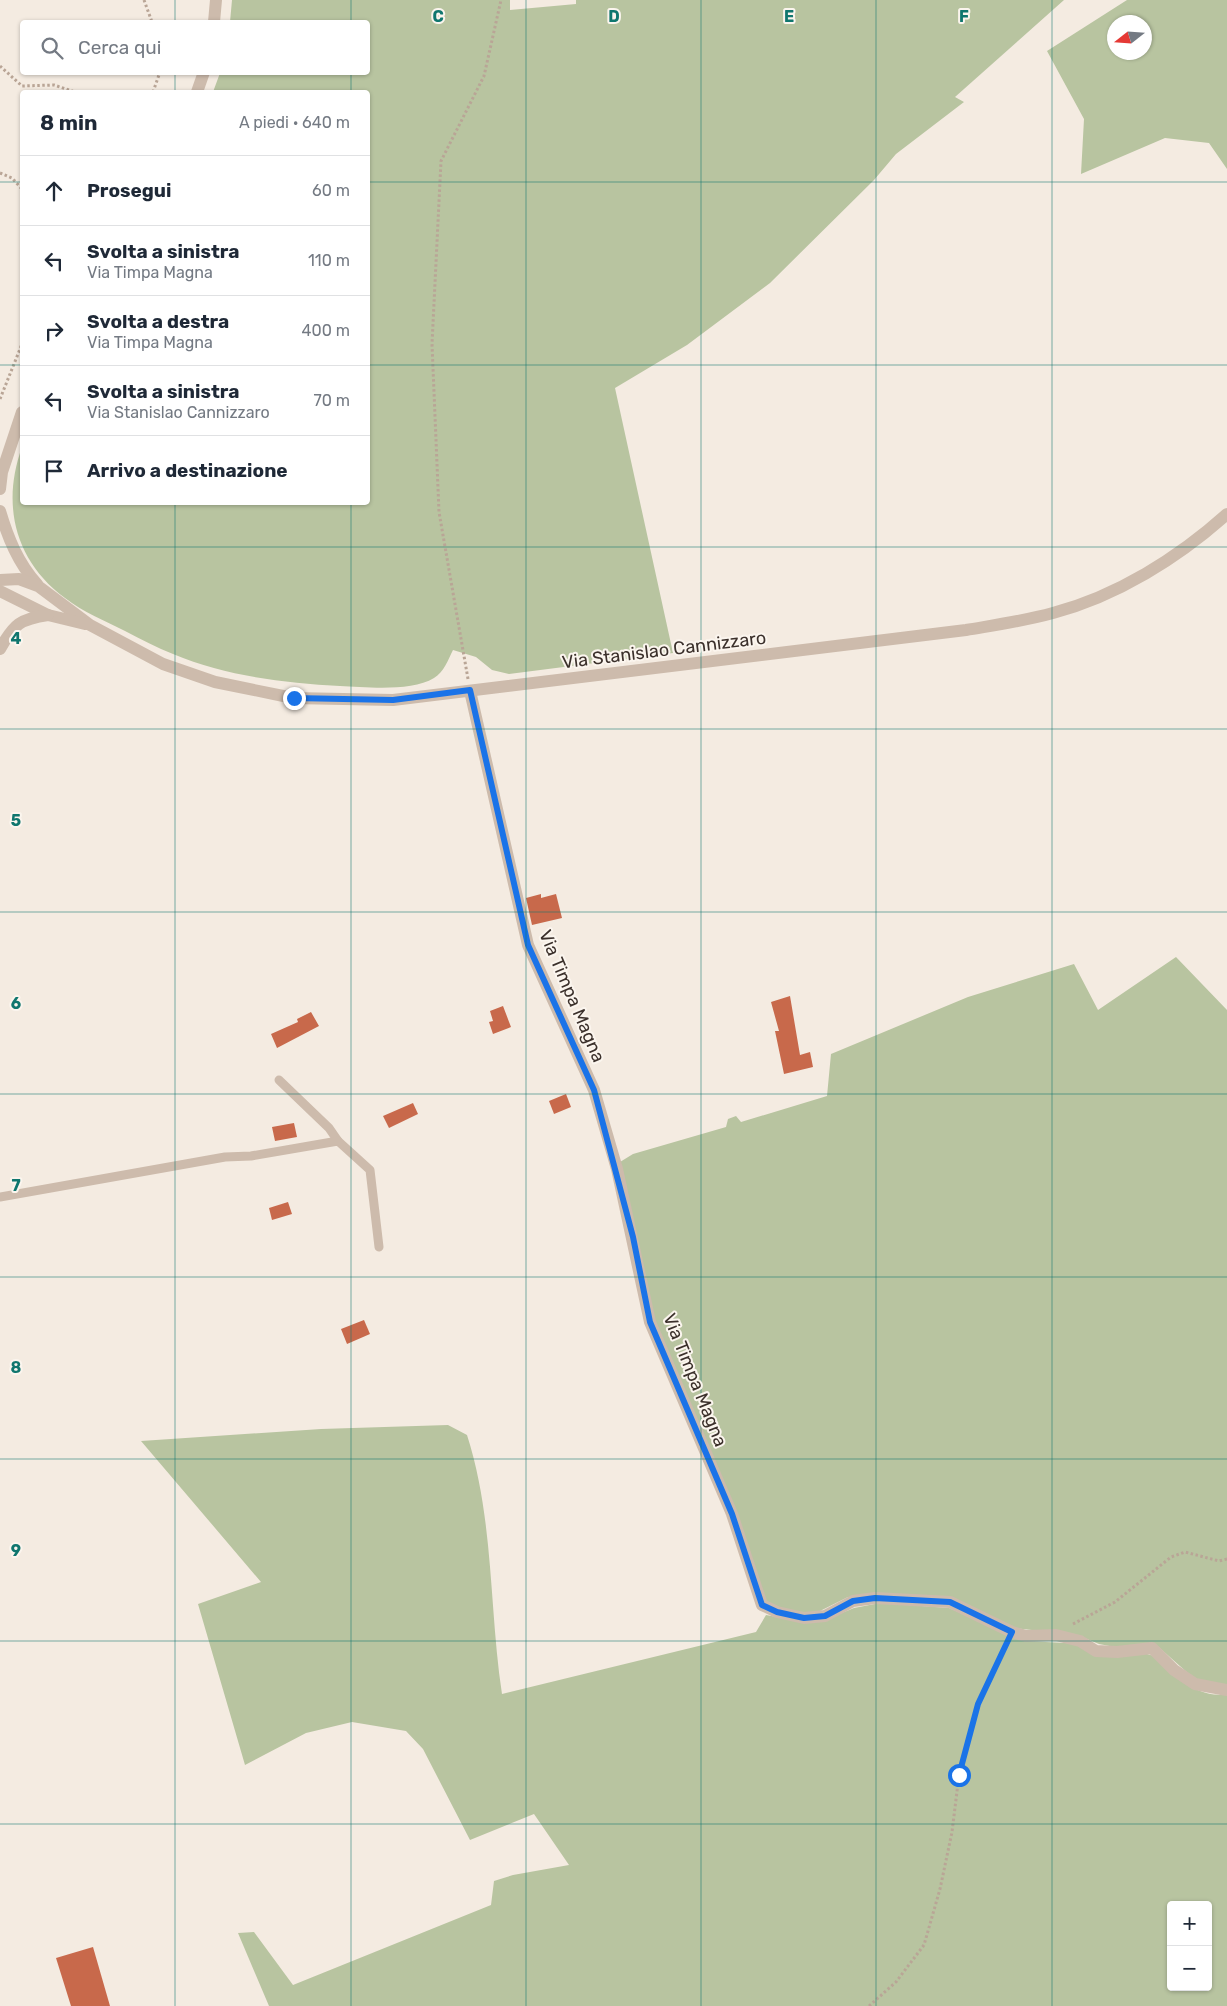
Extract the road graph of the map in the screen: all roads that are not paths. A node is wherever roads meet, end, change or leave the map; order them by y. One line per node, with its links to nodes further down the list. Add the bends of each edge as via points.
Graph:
1 (216, 0): 2 (street)
2 (214, 20)
3 (203, 75): 4 (street)
4 (198, 90)
5 (20, 418): 6 (street, via 2,472)
6 (0, 489)
7 (0, 511): 10 (street, via 24,570)
8 (1227, 514): 15 (street, Via Stanislao Cannizzaro, via 1145,574 1101,595 1045,615 966,630)
9 (0, 580): 10 (street, via 18,579)
10 (38, 586): 13 (street)
11 (0, 591): 12 (street)
12 (48, 616): 13 (street); 14 (street, via 18,622)
13 (90, 625): 15 (street, Via Stanislao Cannizzaro, via 163,664 215,682 294,698 393,700)
14 (0, 649)
15 (470, 690): 20 (street, Via Timpa Magna, via 528,945 594,1090 619,1178 650,1322 732,1514 762,1605 804,1618 825,1616 853,1601 875,1598 950,1602 1026,1636 1056,1635 1080,1641 1096,1650 1117,1652 1152,1648 1174,1670 1195,1684)
16 (279, 1080): 17 (lane, via 329,1128)
17 (338, 1141): 18 (lane, via 251,1156 225,1157); 19 (lane, via 370,1170)
18 (0, 1197)
19 (379, 1247)
20 (1227, 1690)

